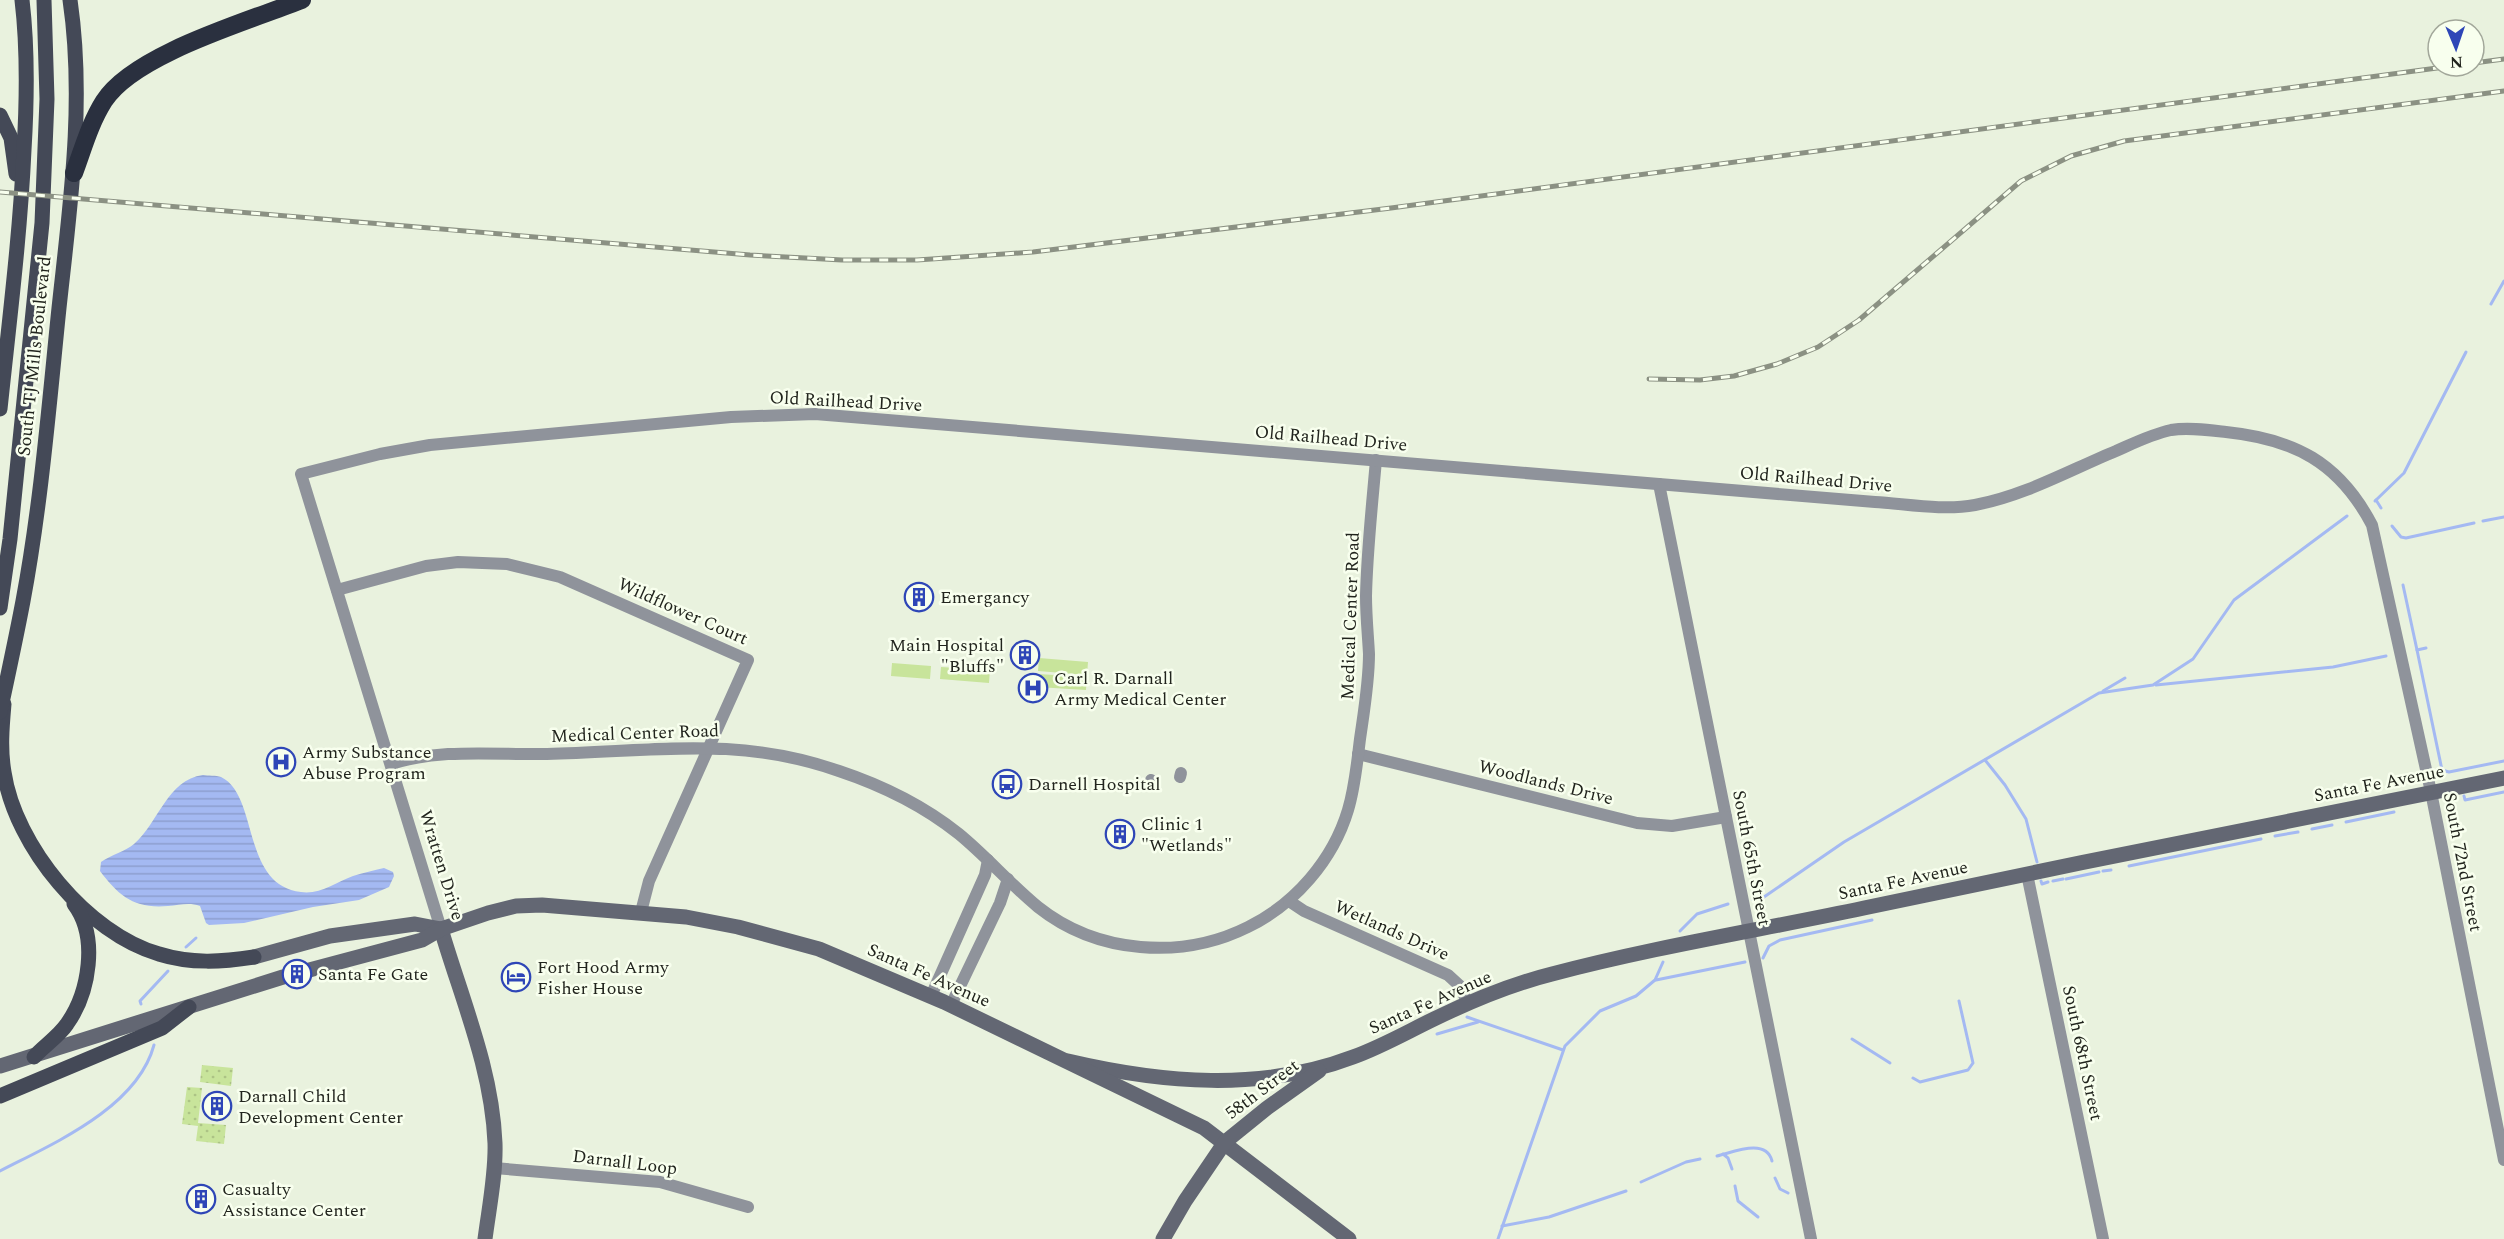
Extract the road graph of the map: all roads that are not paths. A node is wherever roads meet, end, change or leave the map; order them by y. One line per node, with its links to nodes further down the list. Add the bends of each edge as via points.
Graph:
1 (22, 0): 7 (main road, South TJ Mills Boulevard, via 27,37 27,106)
2 (44, 0): 14 (main road, South TJ Mills Boulevard, via 47,99 42,223)
3 (70, 0): 6 (main road, South TJ Mills Boulevard, via 76,78)
4 (302, 0): 6 (highway, via 174,50 122,81 104,100)
5 (0, 115): 7 (main road, via 11,138)
6 (74, 173): 15 (main road, South TJ Mills Boulevard, via 41,475 24,599)
7 (21, 212): 8 (main road, South TJ Mills Boulevard)
8 (0, 409)
9 (1376, 460): 10 (street, Old Railhead Drive, via 785,414 430,445); 12 (street, Old Railhead Drive); 18 (street, Medical Center Road, via 1367,584 1368,673)
10 (301, 474): 13 (street, Wratten Drive)
11 (2338, 476): 12 (street, Old Railhead Drive, via 2313,456 2278,441 2192,429 2146,438 2017,494 1974,505 1930,506); 21 (street, South 72nd Street, via 2372,525)
12 (1659, 484): 22 (street, South 65th Street)
13 (337, 590): 17 (street, Wildflower Court, via 413,568 476,562 532,569 588,589 748,660); 19 (street, Wratten Drive)
14 (0, 608)
15 (5, 688): 16 (main road, South TJ Mills Boulevard); 26 (main road, via 3,763 14,812)
16 (0, 712)
17 (709, 747): 19 (street, Medical Center Road, via 434,754); 23 (street, Medical Center Road, via 774,754 855,777 932,815); 28 (street, Wildflower Court, via 649,881)
18 (1358, 754): 22 (street, Woodlands Drive, via 1637,823 1672,826); 27 (street, Medical Center Road, via 1349,804 1336,840 1314,874)
19 (391, 764): 29 (street, Wratten Drive)
20 (2504, 777): 21 (street, Santa Fe Avenue)
21 (2431, 792): 24 (street, Santa Fe Avenue); 42 (street, South 72nd Street)
22 (1726, 818): 30 (street, South 65th Street)
23 (988, 860): 25 (street, Medical Center Road); 32 (street, via 985,875)
24 (2027, 874): 30 (street, Santa Fe Avenue); 49 (street, South 68th Street)
25 (1008, 879): 27 (street, Medical Center Road, via 1037,906 1070,928 1098,939 1147,948 1213,941 1254,925); 34 (street)
26 (62, 888): 31 (main road, via 128,942 159,954 199,962); 36 (main road, via 79,910 84,925 88,974 80,1003 66,1026)
27 (1289, 900): 33 (street, Wetlands Drive, via 1448,975 1460,986)
28 (641, 912): 29 (street, Santa Fe Avenue, via 528,904); 32 (street, Santa Fe Avenue, via 711,921 792,941)
29 (441, 929): 31 (street, via 415,924 330,936); 35 (street, Santa Fe Avenue, via 422,940); 43 (street, Wratten Drive, via 490,1092)
30 (1748, 931): 33 (street, Santa Fe Avenue, via 1549,975); 48 (street, South 65th Street)
31 (254, 957)
32 (931, 996): 34 (street, Santa Fe Avenue)
33 (1468, 1004): 39 (street, Santa Fe Avenue, via 1372,1050)
34 (951, 1005): 37 (street, Santa Fe Avenue)
35 (189, 1006): 36 (street, Santa Fe Avenue); 40 (main road, via 162,1028)
36 (34, 1057): 38 (street, Santa Fe Avenue)
37 (1068, 1061): 39 (street, via 1130,1075 1188,1081 1248,1079); 41 (street, Santa Fe Avenue, via 1182,1116)
38 (0, 1066)
39 (1324, 1067): 41 (street, 58th Street)
40 (0, 1096)
41 (1225, 1142): 46 (street, 58th Street); 47 (street, Santa Fe Avenue)
42 (2504, 1160)
43 (494, 1168): 44 (street, Darnall Loop, via 660,1182); 45 (street, Wratten Drive)
44 (748, 1207)
45 (485, 1239)
46 (1163, 1239)
47 (1349, 1239)
48 (1811, 1239)
49 (2103, 1239)

